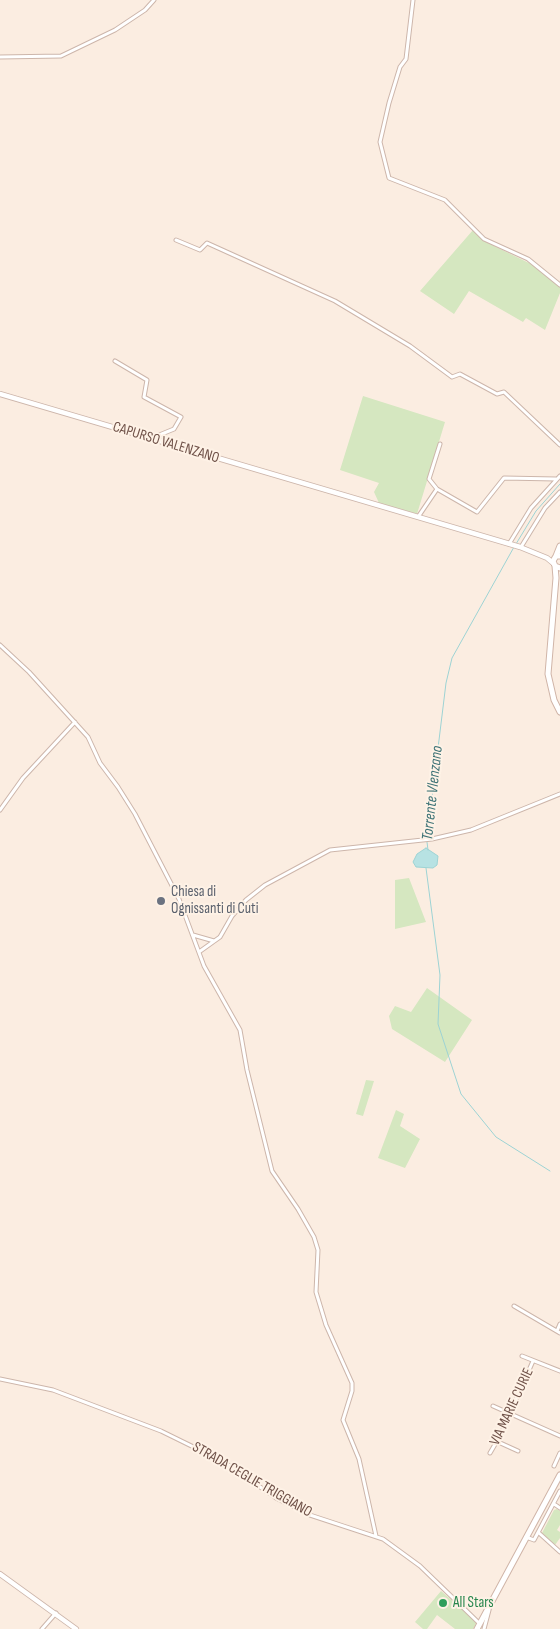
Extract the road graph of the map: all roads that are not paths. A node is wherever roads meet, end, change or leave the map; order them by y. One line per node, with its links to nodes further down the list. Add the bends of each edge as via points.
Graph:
1 (154, 0): 3 (street, via 146,10 115,30 61,56)
2 (413, 0): 5 (street, via 406,59 400,66 388,103 380,142 389,178 445,200 484,239 528,259)
3 (0, 57)
4 (176, 240): 10 (street, via 200,250 207,243 335,301 410,346 452,376 460,374 497,394 504,392)
5 (560, 285)
6 (115, 360): 8 (street, via 147,380 144,397 182,417 174,428)
7 (0, 394): 8 (street, CAPURSO VALENZANO)
8 (152, 439): 14 (street, CAPURSO VALENZANO)
9 (440, 444): 12 (street, via 429,479)
10 (560, 445)
11 (558, 478): 12 (street, via 504,478 477,512); 15 (street, via 531,508)
12 (436, 490): 14 (street)
13 (560, 492): 17 (street, via 544,508)
14 (418, 518): 15 (street, CAPURSO VALENZANO)
15 (510, 544): 17 (street, CAPURSO VALENZANO)
16 (560, 546): 18 (main road)
17 (521, 547): 18 (street, CAPURSO VALENZANO)
18 (557, 562): 20 (main road, via 548,674)
19 (0, 645): 21 (street)
20 (560, 712)
21 (75, 722): 23 (street, via 23,778); 24 (street, via 88,737 100,763 135,814 179,899)
22 (560, 794): 25 (street, via 471,830 432,839 330,850 265,885 246,900)
23 (0, 810)
24 (192, 935): 25 (street); 26 (street)
25 (214, 941): 26 (street)
26 (199, 952): 49 (street, via 240,1030 272,1172 298,1209 318,1250 316,1292 326,1325 352,1383 343,1420 359,1459)
27 (514, 1306): 29 (street)
28 (560, 1324): 29 (street)
29 (558, 1332)
30 (522, 1356): 31 (street)
31 (533, 1361): 32 (street); 35 (street, VIA MARIE CURIE)
32 (560, 1371)
33 (0, 1379): 49 (street, STRADA CEGLIE TRIGGIANO, via 53,1390 161,1431 224,1462 272,1495 310,1515)
34 (492, 1406): 35 (street)
35 (510, 1414): 36 (street); 37 (street, VIA MARIE CURIE)
36 (560, 1436)
37 (496, 1441): 38 (street); 39 (street, VIA MARIE CURIE)
38 (518, 1450)
39 (490, 1453)
40 (560, 1453): 41 (street)
41 (554, 1466)
42 (560, 1474): 46 (main road)
43 (560, 1492): 44 (street)
44 (554, 1504): 45 (street); 47 (street)
45 (560, 1508)
46 (536, 1519): 47 (street); 50 (main road)
47 (544, 1523): 48 (street)
48 (538, 1533): 50 (street, via 534,1541); 51 (street)
49 (376, 1536): 55 (street, STRADA CEGLIE TRIGGIANO, via 410,1558)
50 (526, 1537): 53 (main road)
51 (560, 1552)
52 (0, 1574): 54 (street)
53 (490, 1605): 55 (main road); 58 (street)
54 (56, 1613): 56 (street); 57 (street)
55 (478, 1626)
56 (42, 1629)
57 (76, 1629)
58 (484, 1629)

